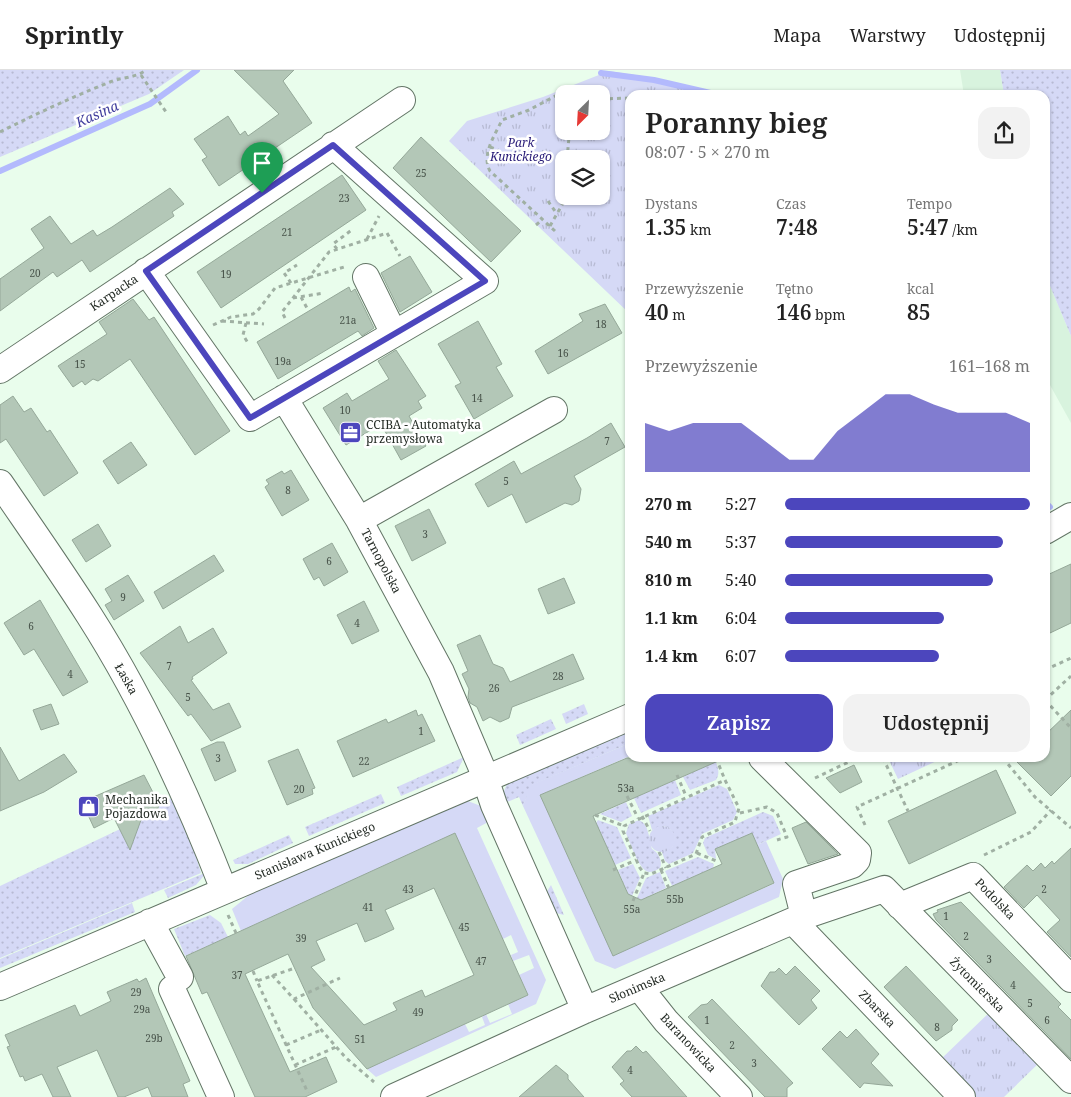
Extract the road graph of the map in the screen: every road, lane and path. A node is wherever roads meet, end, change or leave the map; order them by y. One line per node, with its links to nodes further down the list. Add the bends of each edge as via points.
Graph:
1 (146, 70): 2 (path)
2 (141, 74): 7 (path); 8 (path, via 81,93)
3 (555, 96): 10 (path, via 502,120)
4 (625, 98): 5 (path)
5 (610, 99)
6 (402, 100): 9 (street, Karpacka)
7 (166, 112)
8 (0, 132)
9 (333, 145): 23 (street, Karpacka); 35 (street, via 485,281)
10 (490, 147): 11 (path); 15 (path, via 486,160 490,171)
11 (498, 150)
12 (548, 201): 14 (path)
13 (562, 205): 14 (path)
14 (558, 214): 17 (path)
15 (542, 220): 16 (path); 17 (path)
16 (536, 225)
17 (550, 226): 19 (path)
18 (353, 228): 20 (path, via 333,244)
19 (555, 231)
20 (337, 249): 21 (path, via 387,233); 24 (path, via 329,252)
21 (400, 256)
22 (297, 265): 26 (path, via 284,273)
23 (146, 271): 36 (street); 38 (street, Karpacka)
24 (310, 276): 26 (path); 29 (path)
25 (366, 277): 35 (street)
26 (291, 283): 32 (path, via 275,288 253,314)
27 (324, 293): 28 (path)
28 (301, 297): 29 (path); 30 (path)
29 (293, 298): 31 (path, via 282,312)
30 (308, 310)
31 (285, 318)
32 (219, 321): 33 (path); 36 (path)
33 (246, 323): 34 (path); 37 (path, via 243,335)
34 (264, 324)
35 (394, 334): 39 (street)
36 (193, 338): 39 (street, via 250,418)
37 (248, 343)
38 (0, 370)
39 (288, 403): 43 (street)
40 (554, 410): 43 (street, Tarnopolska)
41 (0, 484): 86 (street, Łaska, via 90,616 147,717 201,831)
42 (1071, 516): 44 (street)
43 (359, 520): 61 (street, Tarnopolska, via 441,672)
44 (1050, 528)
45 (1071, 658): 46 (path)
46 (1050, 668)
47 (1071, 676): 48 (path)
48 (1050, 695)
49 (1050, 705): 51 (path)
50 (625, 719): 61 (street, Stanisława Kunickiego)
51 (1071, 728)
52 (718, 762): 62 (path)
53 (766, 762): 90 (street, via 858,853 852,865 796,884)
54 (848, 762): 58 (path)
55 (885, 762): 63 (path)
56 (955, 762): 63 (path)
57 (1006, 762): 66 (path, via 1035,797)
58 (844, 764): 60 (path)
59 (676, 775): 65 (path)
60 (818, 776)
61 (484, 778): 86 (street, Stanisława Kunickiego); 103 (street, Tarnopolska)
62 (725, 780): 65 (path); 68 (path)
63 (898, 788): 67 (path); 74 (path, via 858,807)
64 (627, 796): 71 (path)
65 (686, 796): 70 (path)
66 (1051, 810): 73 (path); 79 (path, via 1031,832)
67 (908, 811)
68 (740, 813): 76 (path, via 767,807 777,813 787,837); 78 (path, via 735,822 702,837)
69 (595, 815): 72 (path)
70 (642, 816): 71 (path); 75 (path)
71 (638, 818): 72 (path)
72 (624, 826): 80 (path, via 623,831)
73 (1071, 828)
74 (866, 829)
75 (650, 831)
76 (777, 840)
77 (659, 852): 82 (path)
78 (697, 853): 81 (path); 82 (path)
79 (980, 857)
80 (636, 860): 83 (path); 85 (path)
81 (719, 862)
82 (666, 868): 84 (path)
83 (613, 870)
84 (661, 870): 85 (path); 87 (path)
85 (644, 873): 89 (path)
86 (224, 890): 92 (street, Stanisława Kunickiego)
87 (670, 891)
88 (892, 898): 90 (street, Słonimska); 98 (street, Podolska, via 973,876); 108 (street, Żytomierska)
89 (633, 901)
90 (798, 918): 101 (street, Słonimska); 113 (street, Zbarska)
91 (229, 920): 93 (path)
92 (150, 922): 100 (street, Stanisława Kunickiego); 111 (street)
93 (236, 933)
94 (292, 969): 96 (path)
95 (253, 971): 99 (path)
96 (272, 975): 99 (path); 102 (path)
97 (340, 978): 102 (path)
98 (1071, 979)
99 (257, 981): 105 (path)
100 (0, 987)
101 (639, 987): 103 (street, Słonimska); 112 (street, Baranowicka, via 666,1021)
102 (294, 999): 104 (path)
103 (585, 1010): 109 (street, Słonimska)
104 (321, 1030): 105 (path); 106 (path)
105 (286, 1045): 107 (path)
106 (336, 1047): 107 (path); 109 (path)
107 (295, 1064): 110 (path)
108 (1071, 1080)
109 (384, 1090)
110 (308, 1094)
111 (221, 1097)
112 (739, 1097)
113 (962, 1097)

